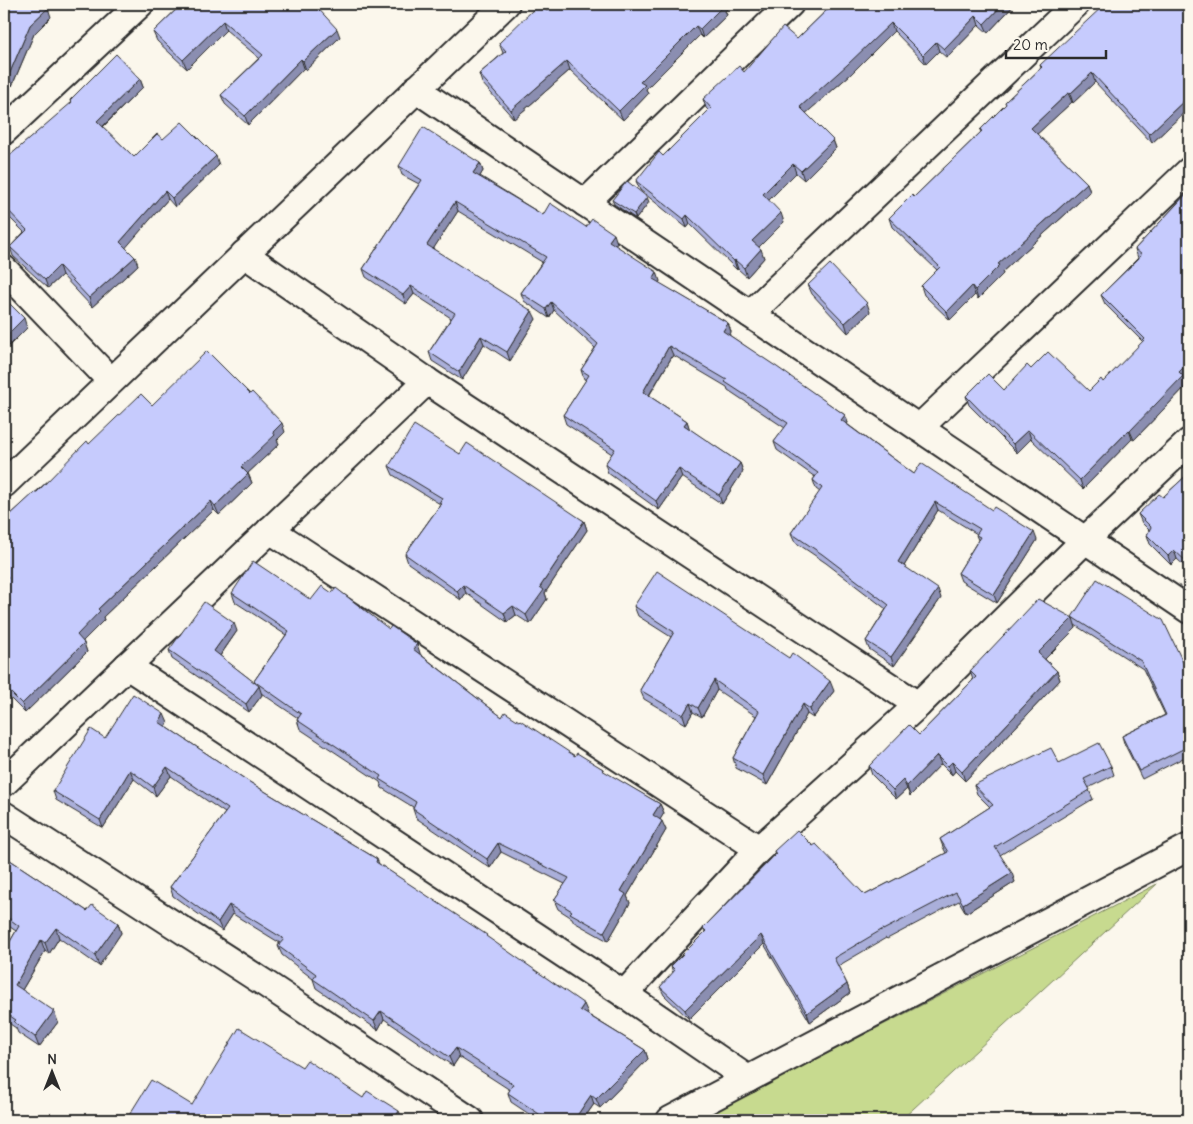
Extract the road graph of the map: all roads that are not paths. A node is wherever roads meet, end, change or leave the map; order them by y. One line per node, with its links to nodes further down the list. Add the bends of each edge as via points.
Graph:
1 (140, 4): 6 (street)
2 (790, 4): 8 (street)
3 (1076, 4): 11 (street)
4 (492, 8): 5 (street)
5 (416, 89): 8 (street); 9 (street)
6 (4, 131)
7 (1189, 171): 14 (street)
8 (585, 203): 11 (street)
9 (244, 254): 12 (street); 13 (street)
10 (4, 269): 12 (street)
11 (750, 314): 14 (street)
12 (111, 381): 16 (street)
13 (427, 381): 17 (street); 21 (street)
14 (919, 428): 18 (street)
15 (1189, 442): 18 (street)
16 (4, 484)
17 (270, 530): 20 (street); 25 (street)
18 (1085, 540): 19 (street); 21 (street)
19 (1189, 610)
20 (127, 666): 22 (street); 26 (street)
21 (918, 704): 25 (street)
22 (4, 783)
23 (4, 815): 28 (street)
24 (1189, 847): 27 (street)
25 (759, 849): 26 (street)
26 (624, 994): 27 (street)
27 (748, 1079): 29 (street)
28 (470, 1120)
29 (670, 1120)

